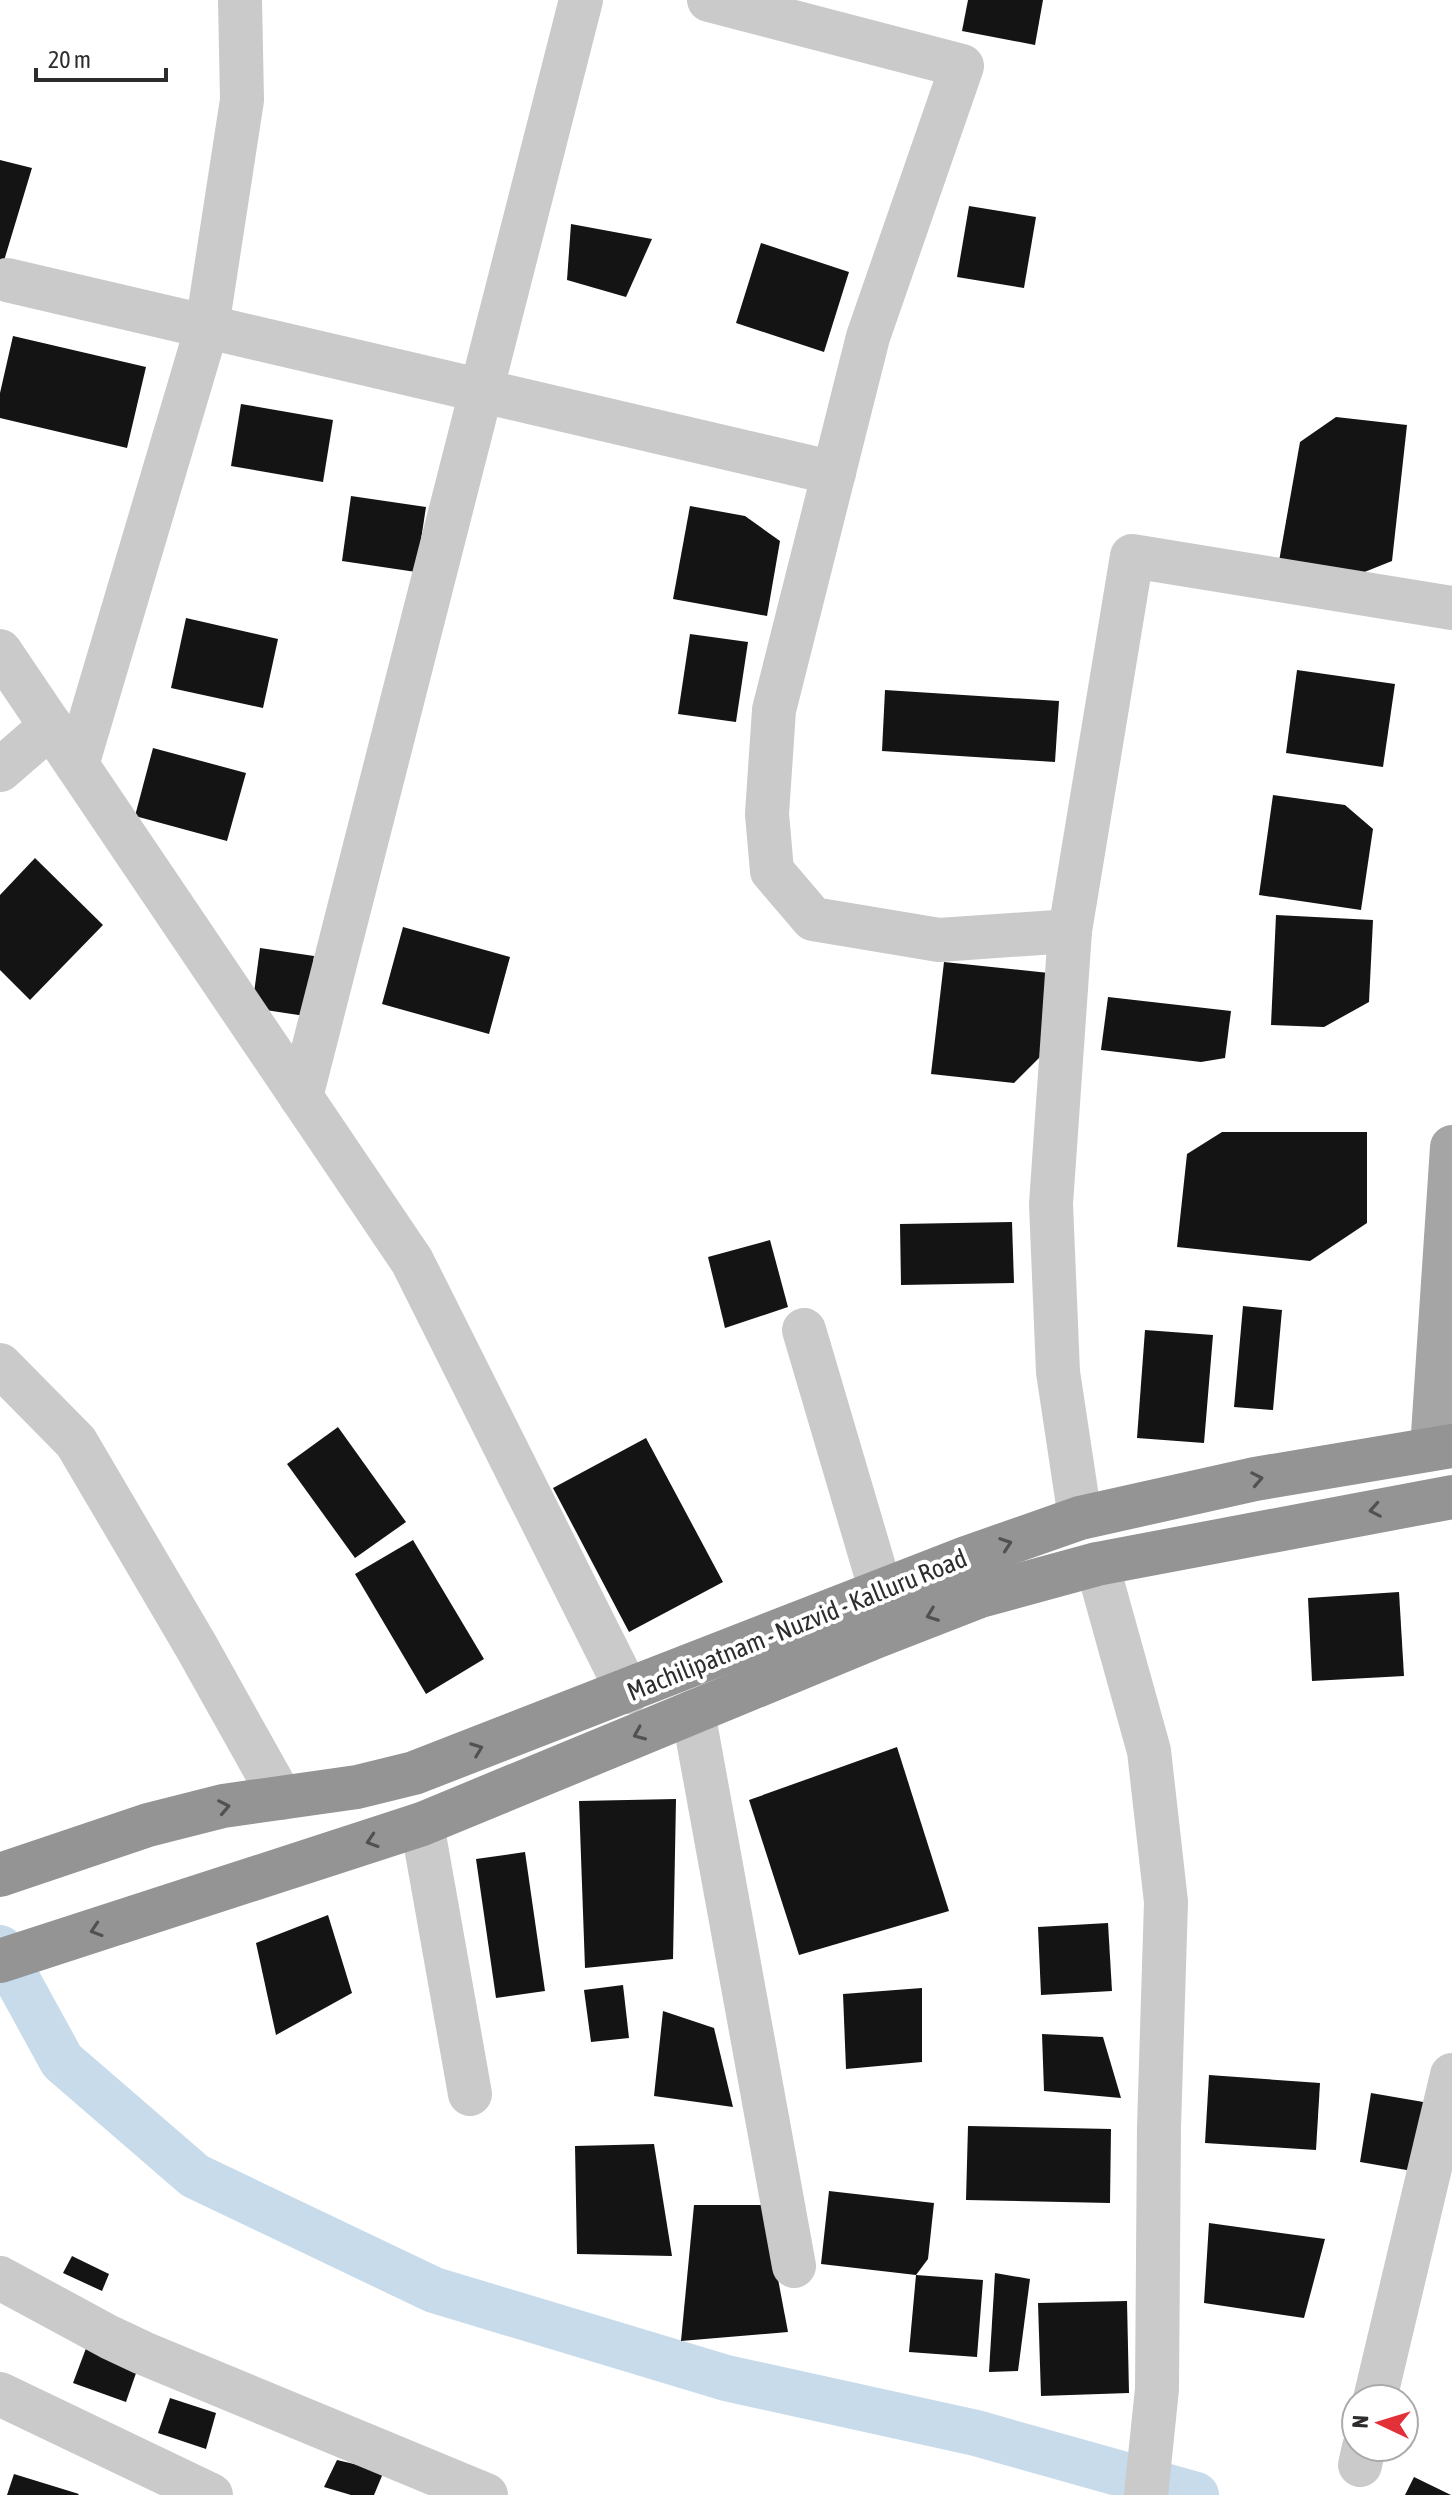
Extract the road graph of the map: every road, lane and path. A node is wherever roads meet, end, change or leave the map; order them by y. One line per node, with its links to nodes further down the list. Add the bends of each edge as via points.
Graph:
1 (240, 0): 6 (street, via 242,100)
2 (581, 0): 7 (street)
3 (709, 0): 4 (street)
4 (848, 18): 8 (street, via 962,66 868,337)
5 (7, 280): 6 (street)
6 (207, 327): 7 (street); 12 (street)
7 (480, 392): 8 (street); 15 (street)
8 (834, 473): 14 (street, via 774,710 767,814 772,871 813,919 939,940)
9 (1452, 608): 14 (street, via 1132,556)
10 (0, 651): 11 (street)
11 (51, 726): 12 (street); 13 (street)
12 (77, 765): 15 (street)
13 (0, 770)
14 (1070, 931): 21 (street, via 1051,1204 1058,1372)
15 (301, 1097): 24 (street, via 412,1261)
16 (1452, 1147): 19 (main road)
17 (804, 1330): 23 (street)
18 (0, 1365): 26 (street, via 76,1442)
19 (1442, 1448): 21 (highway, Machilipatnam - Nuzvid - Kalluru Road, one-way to 19, via 1255,1479)
20 (1452, 1497): 22 (highway, Machilipatnam - Nuzvid - Kalluru Road, one-way to 22)
21 (1080, 1518): 23 (highway, Machilipatnam - Nuzvid - Kalluru Road, one-way to 21)
22 (1097, 1564): 25 (highway, Machilipatnam - Nuzvid - Kalluru Road, one-way to 25, via 980,1596); 39 (street, via 1149,1751 1166,1902 1157,2389)
23 (881, 1591): 24 (highway, Machilipatnam - Nuzvid - Kalluru Road)
24 (628, 1692): 26 (highway, Machilipatnam - Nuzvid - Kalluru Road, one-way to 24, via 414,1773)
25 (693, 1712): 27 (highway, Machilipatnam - Nuzvid - Kalluru Road, one-way to 27); 32 (street)
26 (281, 1798): 28 (highway, Machilipatnam - Nuzvid - Kalluru Road, one-way to 26, via 148,1825)
27 (422, 1824): 29 (highway, Machilipatnam - Nuzvid - Kalluru Road, one-way to 29); 31 (street)
28 (0, 1875)
29 (0, 1961)
30 (1452, 2075): 34 (street)
31 (470, 2094)
32 (794, 2266)
33 (0, 2278): 36 (street, via 132,2348)
34 (1379, 2383)
35 (0, 2394): 37 (street)
36 (427, 2487): 38 (street)
37 (211, 2495)
38 (486, 2495)
39 (1146, 2495)

